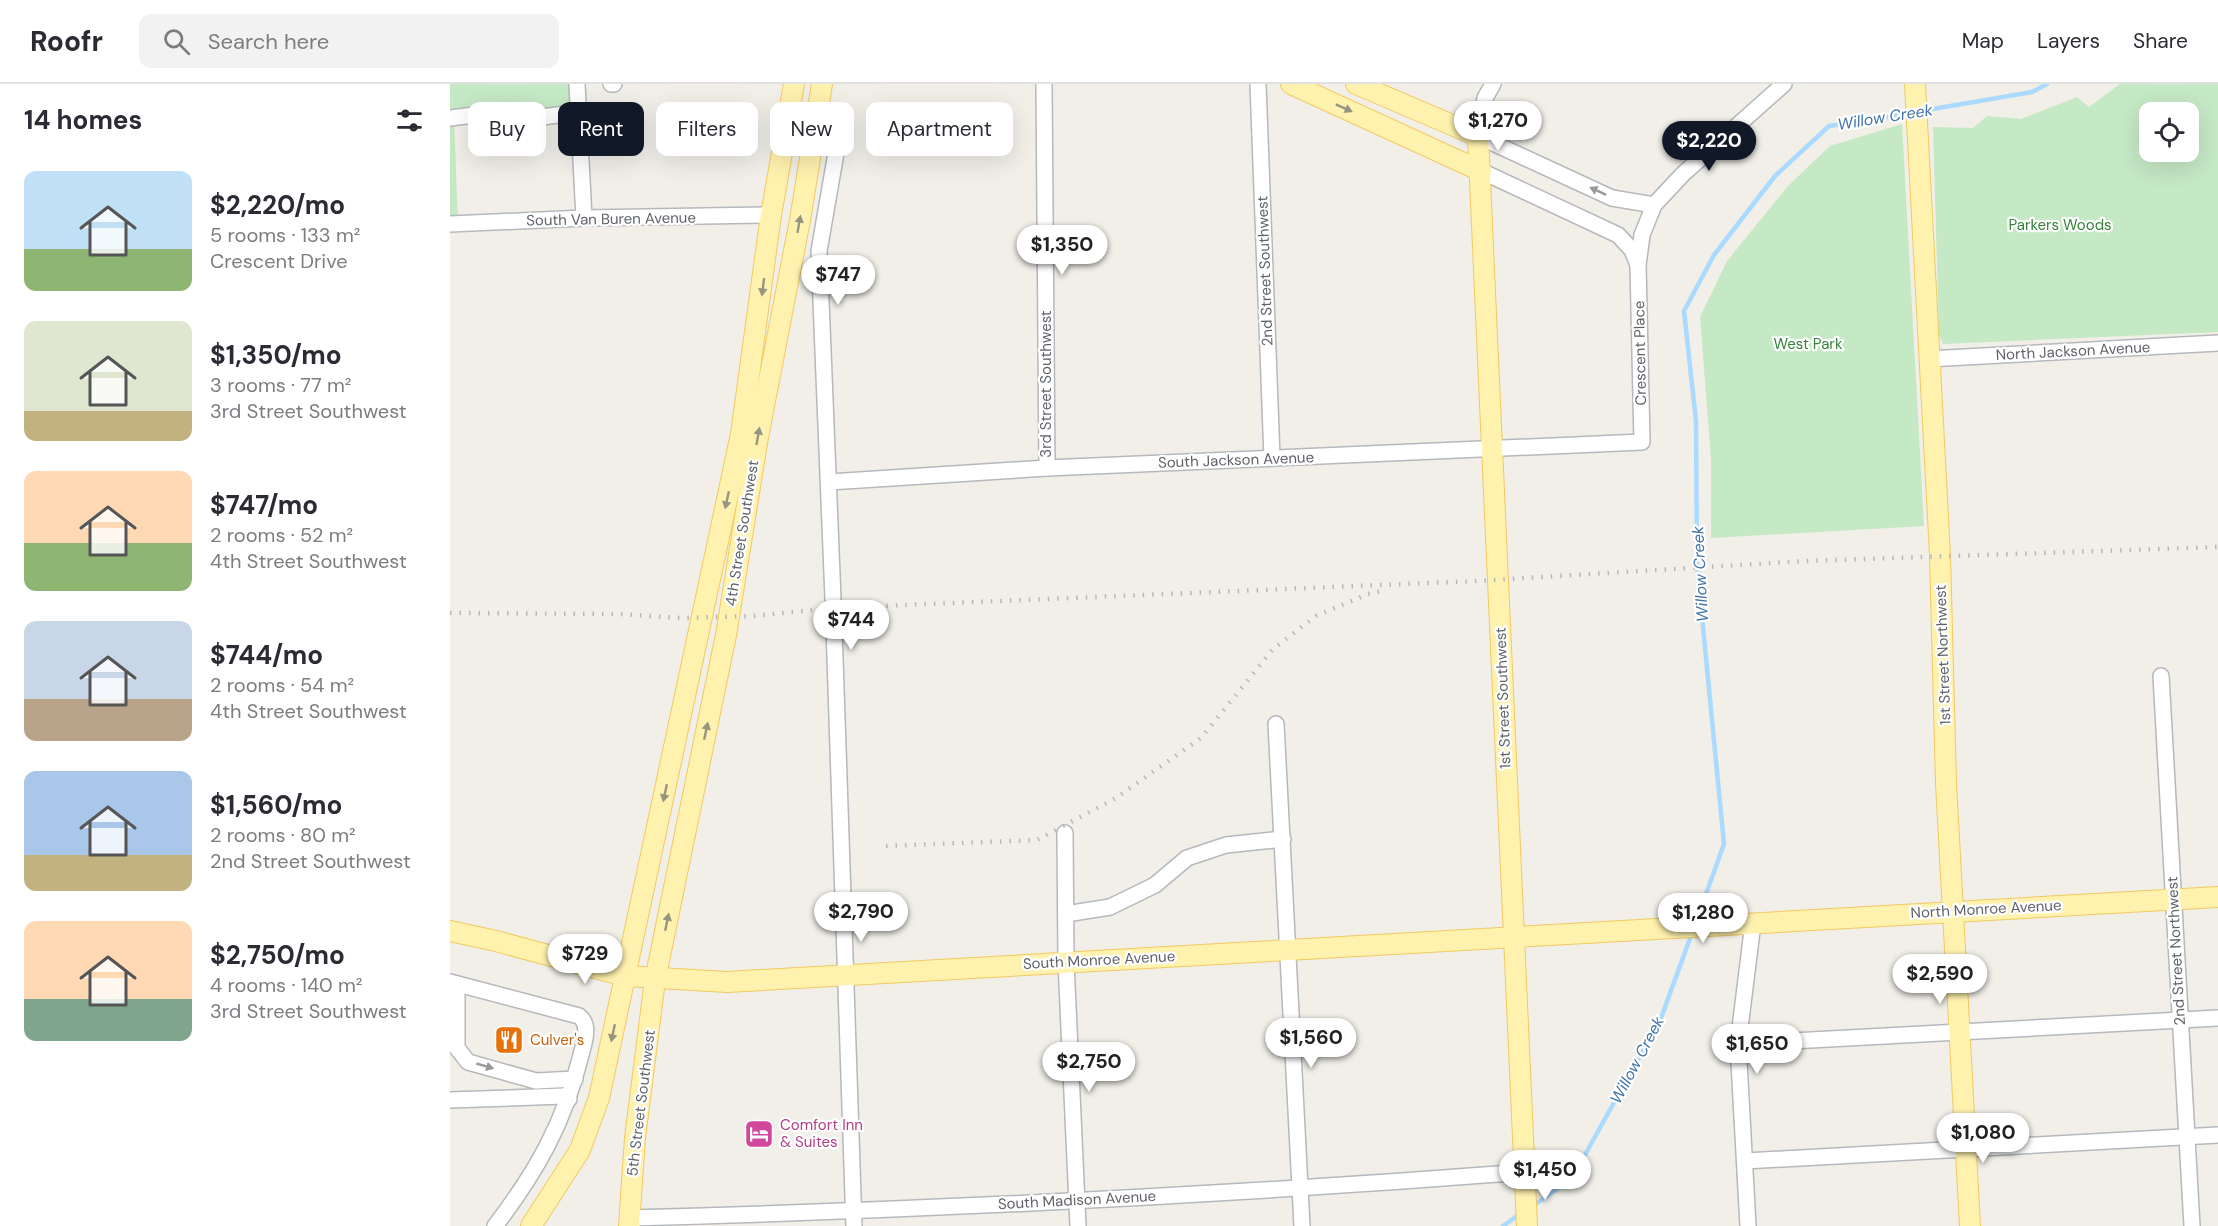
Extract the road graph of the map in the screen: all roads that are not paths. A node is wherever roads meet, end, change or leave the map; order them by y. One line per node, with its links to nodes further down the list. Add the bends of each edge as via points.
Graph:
1 (577, 84): 11 (street)
2 (795, 84): 19 (main road, 4th Street Southwest)
3 (822, 84): 47 (main road, 4th Street Southwest, one-way to 3, via 726,635)
4 (1044, 84): 28 (street, 3rd Street Southwest)
5 (1258, 84): 27 (street, 2nd Street Southwest)
6 (1291, 84): 17 (main road, one-way to 17)
7 (1356, 84): 14 (main road)
8 (1493, 84): 14 (street, via 1485,98)
9 (1785, 84): 18 (street)
10 (1915, 84): 24 (main road, 1st Street Northwest)
11 (579, 102)
12 (558, 115): 13 (street, via 535,118 497,112)
13 (450, 118)
14 (1478, 136): 17 (main road, 1st Street Southwest); 18 (street, one-way to 14, via 1612,198)
15 (582, 156): 20 (street)
16 (835, 156): 29 (street, via 819,251)
17 (1481, 171): 22 (street, via 1618,235 1632,250); 26 (main road, 1st Street Southwest)
18 (1654, 204): 22 (street, Crescent Place, via 1642,235)
19 (771, 215): 20 (street, South Van Buren Avenue); 46 (main road, 4th Street Southwest, one-way to 46, via 741,434)
20 (584, 218): 21 (street, South Van Buren Avenue)
21 (450, 224)
22 (1638, 265): 25 (street, Crescent Place)
23 (2218, 343): 24 (street, North Jackson Avenue)
24 (1928, 359): 38 (main road, 1st Street Northwest, via 1940,555)
25 (1642, 442): 26 (street, South Jackson Avenue)
26 (1493, 449): 27 (street, South Jackson Avenue); 42 (main road, 1st Street Southwest)
27 (1272, 458): 28 (street, South Jackson Avenue)
28 (1047, 468): 29 (street, South Jackson Avenue)
29 (829, 482): 30 (street)
30 (833, 599)
31 (834, 628): 45 (street)
32 (2161, 676): 37 (street, 2nd Street Northwest)
33 (1276, 724): 35 (street)
34 (1065, 833): 39 (street)
35 (1283, 839): 39 (street, via 1226,845 1186,858 1155,885 1110,907); 43 (street)
36 (2218, 897): 37 (main road, North Monroe Avenue)
37 (2173, 899): 38 (main road, North Monroe Avenue); 50 (street, 2nd Street Northwest)
38 (1953, 911): 40 (main road, North Monroe Avenue); 51 (main road, 1st Street Northwest)
39 (1066, 914): 44 (street)
40 (1747, 923): 42 (main road, South Monroe Avenue); 52 (street)
41 (450, 932): 46 (main road, South Monroe Avenue)
42 (1513, 937): 43 (main road, South Monroe Avenue); 60 (main road, 1st Street Southwest)
43 (1289, 950): 44 (main road, South Monroe Avenue); 61 (street)
44 (1066, 962): 45 (main road, South Monroe Avenue); 62 (street)
45 (846, 975): 47 (main road, South Monroe Avenue, via 727,982); 63 (street)
46 (625, 976): 47 (main road, South Monroe Avenue); 66 (main road, 4th Street Southwest, one-way to 66, via 599,1098 580,1150)
47 (655, 980): 64 (main road, 5th Street Southwest, via 634,1138)
48 (454, 983): 53 (street, one-way to 53, via 457,1048 468,1062 536,1081); 53 (street, via 583,1019 586,1034)
49 (2218, 1018): 50 (street)
50 (2180, 1020): 51 (street); 57 (street, 2nd Street Northwest)
51 (1960, 1032): 52 (street); 58 (main road, 1st Street Northwest)
52 (1738, 1044): 59 (street)
53 (575, 1079): 54 (street)
54 (569, 1099): 55 (street, via 564,1096); 65 (street, via 532,1175)
55 (450, 1100)
56 (2218, 1135): 57 (street)
57 (2186, 1136): 58 (street); 72 (street, 2nd Street Northwest)
58 (1966, 1148): 59 (street); 71 (main road, 1st Street Northwest)
59 (1745, 1161): 70 (street)
60 (1525, 1175): 61 (street, South Madison Avenue); 69 (main road, 1st Street Southwest)
61 (1300, 1189): 62 (street, South Madison Avenue); 68 (street)
62 (1077, 1200): 63 (street, South Madison Avenue); 67 (street)
63 (854, 1219): 64 (street, South Madison Avenue)
64 (629, 1222)
65 (495, 1226)
66 (531, 1226)
67 (1078, 1226)
68 (1302, 1226)
69 (1527, 1226)
70 (1748, 1226)
71 (1971, 1226)
72 (2192, 1226)

